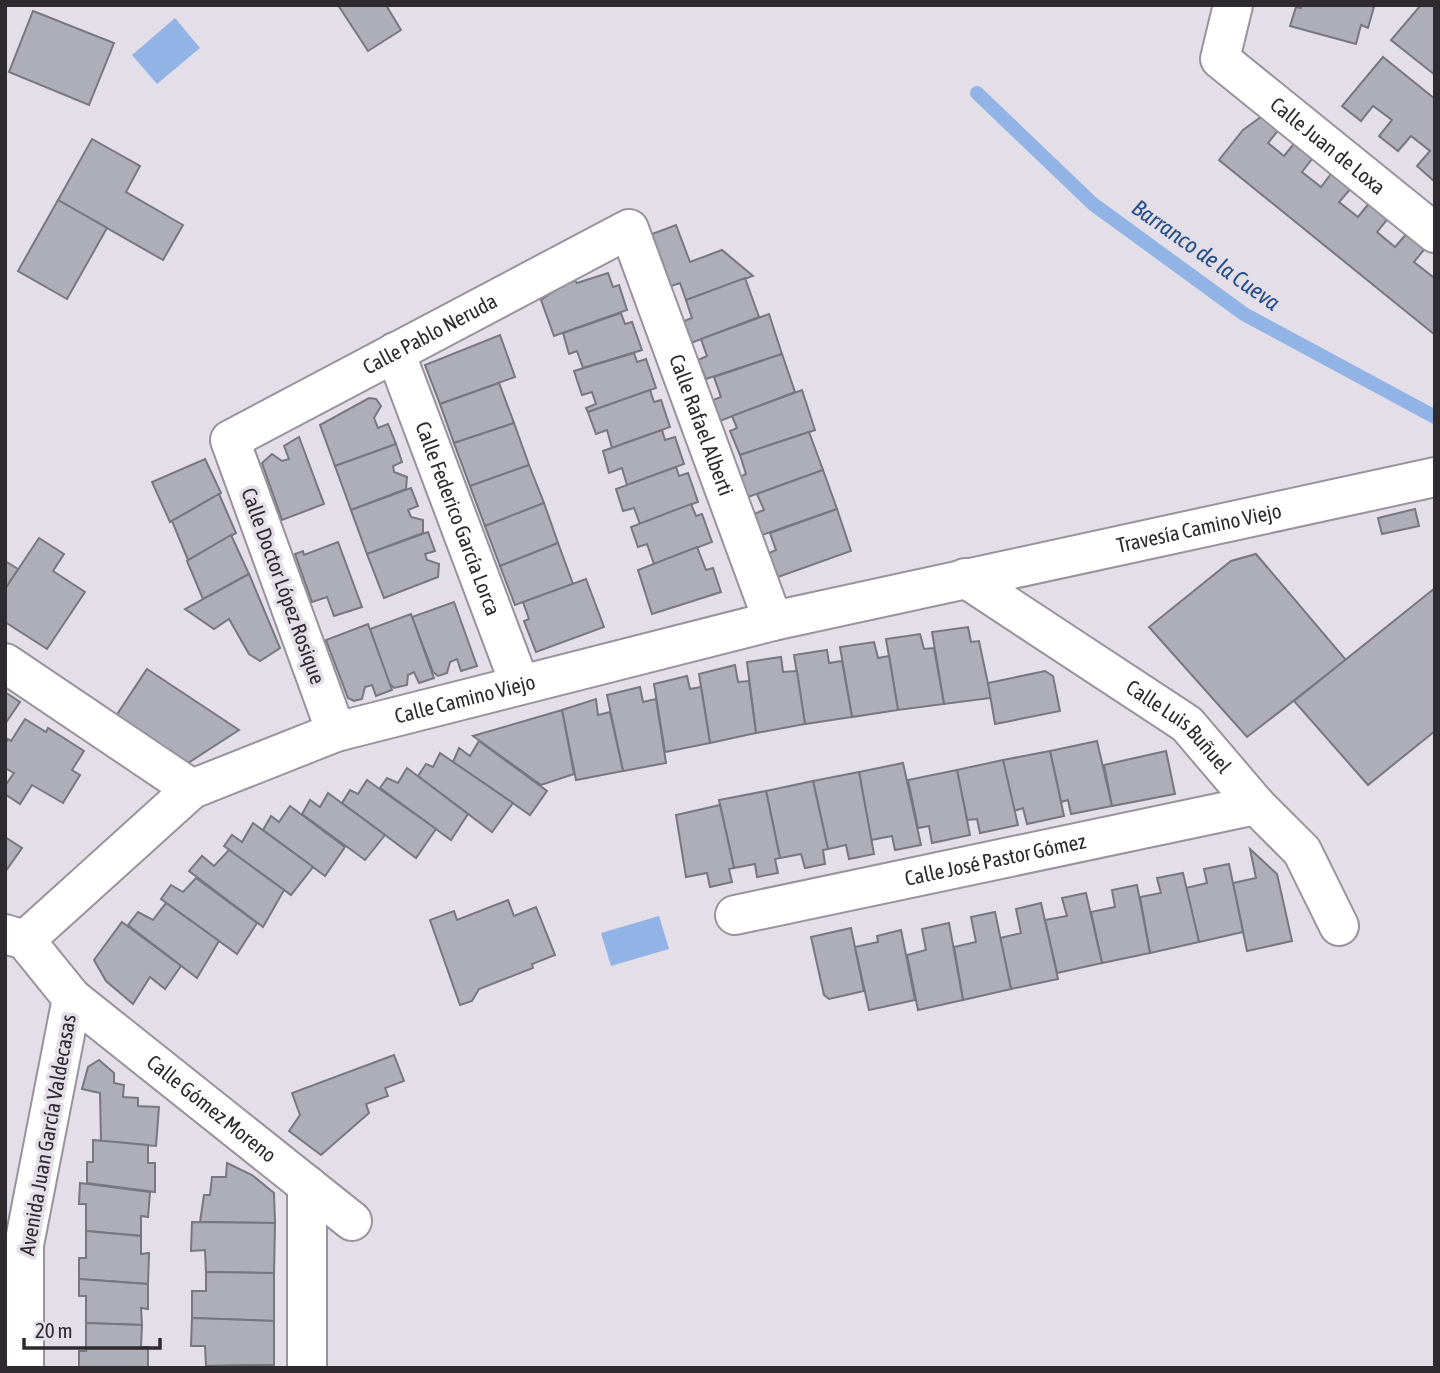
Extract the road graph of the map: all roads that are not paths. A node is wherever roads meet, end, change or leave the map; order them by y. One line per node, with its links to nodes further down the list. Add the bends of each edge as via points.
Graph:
1 (1233, 5): 3 (street, Calle Juan de Loxa, via 1220,59)
2 (629, 229): 4 (street, Calle Pablo Neruda); 8 (street, Calle Rafael Alberti)
3 (1435, 233)
4 (395, 352): 5 (street, Calle Pablo Neruda); 10 (street, Calle Federico García Lorca)
5 (230, 439): 11 (street, Calle Doctor López Rosique)
6 (1435, 477): 7 (street, Travesía Camino Viejo)
7 (965, 578): 8 (street, Calle Camino Viejo); 13 (street, Calle Luis Buñuel, via 1187,724)
8 (773, 621): 10 (street, Calle Camino Viejo)
9 (5, 663): 12 (street)
10 (520, 685): 11 (street, Calle Camino Viejo)
11 (336, 732): 12 (street, Calle Camino Viejo)
12 (192, 789): 16 (street, Calle Camino Viejo)
13 (1256, 805): 14 (street, Calle José Pastor Gómez); 15 (street, Calle Luis Buñuel, via 1302,851)
14 (735, 915)
15 (1339, 926)
16 (15, 937): 17 (street, Avenida Juan García Valdecasas)
17 (72, 998): 18 (street, Calle Gómez Moreno); 20 (street, Avenida Juan García Valdecasas, via 24,1245)
18 (307, 1185): 19 (street, Calle Gómez Moreno); 21 (street)
19 (352, 1221)
20 (24, 1368)
21 (307, 1368)

